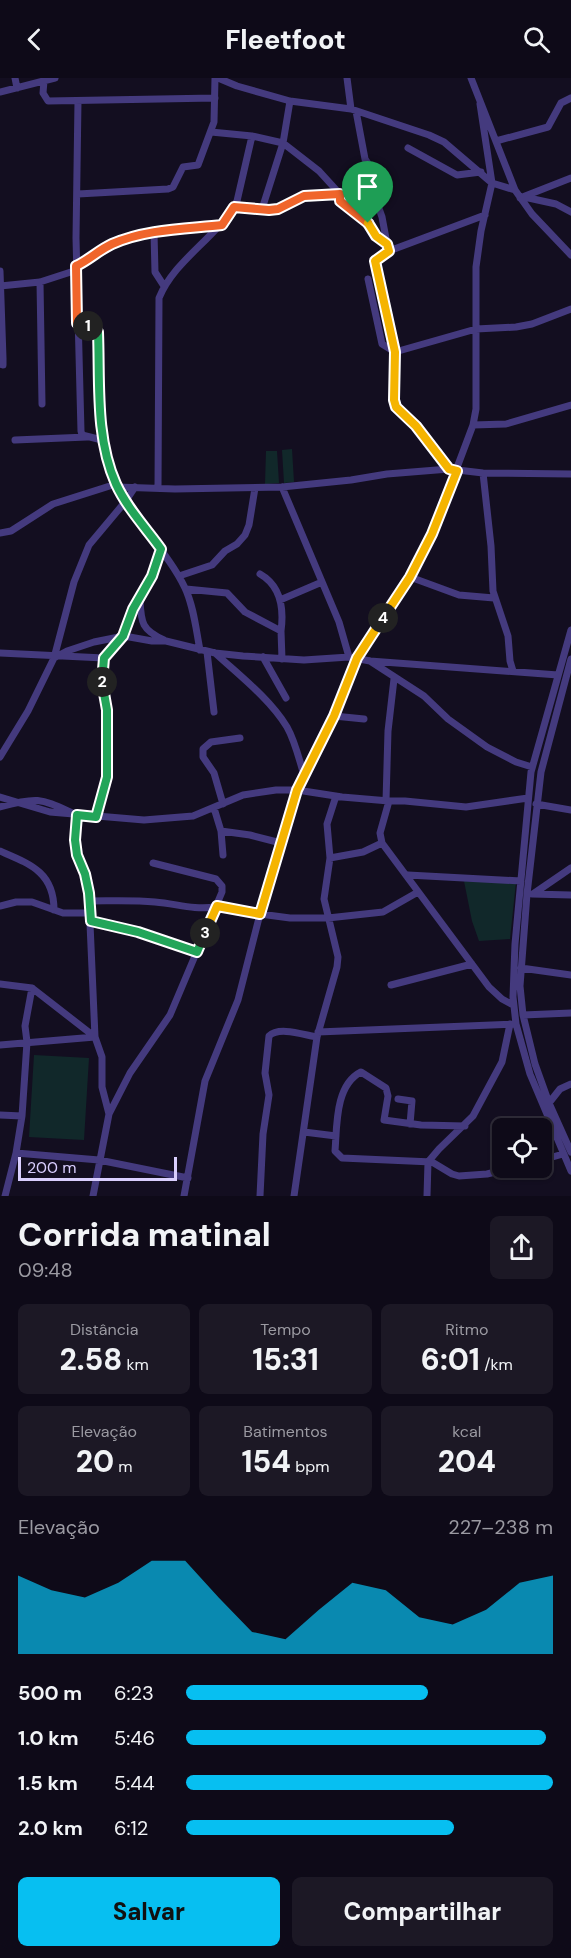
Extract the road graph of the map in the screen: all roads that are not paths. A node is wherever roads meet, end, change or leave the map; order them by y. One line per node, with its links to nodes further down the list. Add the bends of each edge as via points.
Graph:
1 (15, 78): 7 (street)
2 (55, 78): 6 (street)
3 (217, 78): 9 (street); 12 (street)
4 (347, 78): 14 (street)
5 (471, 78): 13 (street)
6 (44, 81): 7 (street); 11 (street, via 43,93 48,101)
7 (17, 88): 8 (street)
8 (0, 92)
9 (215, 98): 11 (street); 15 (street)
10 (571, 98): 17 (street, via 561,103 548,127)
11 (78, 101): 24 (street)
12 (290, 101): 14 (street); 18 (street)
13 (480, 104): 17 (street); 22 (street)
14 (354, 110): 20 (street, via 444,142); 33 (street)
15 (211, 132): 16 (street); 24 (street, via 201,162 183,167 173,187)
16 (252, 136): 18 (street); 27 (street)
17 (496, 141): 23 (street)
18 (283, 143): 25 (street, via 319,171); 28 (street)
19 (408, 148): 20 (street, via 457,175)
20 (481, 172): 22 (street)
21 (571, 178): 26 (street)
22 (492, 183): 23 (street); 30 (street)
23 (514, 190): 26 (street)
24 (78, 194): 35 (street)
25 (340, 194): 28 (street, via 304,196 278,209); 33 (street, via 340,201 368,223)
26 (522, 198): 29 (street, via 556,204); 34 (street)
27 (234, 207): 28 (street); 31 (street)
28 (262, 209)
29 (571, 212)
30 (485, 215): 33 (street); 43 (street, via 476,267)
31 (222, 225): 32 (street, via 170,228); 40 (street)
32 (154, 233): 35 (street, via 114,243); 40 (street, via 156,272)
33 (388, 247): 44 (street, via 375,261)
34 (571, 255)
35 (76, 268): 38 (street); 42 (street)
36 (0, 271): 39 (street)
37 (368, 279): 44 (street, via 382,344)
38 (40, 282): 39 (street); 46 (street)
39 (1, 286): 45 (street, via 3,365)
40 (164, 286): 58 (street, via 159,298)
41 (571, 309): 43 (street, via 524,326)
42 (77, 323): 49 (street, via 81,431); 51 (street, via 98,332)
43 (476, 329): 44 (street); 48 (street)
44 (395, 352): 52 (street, via 396,407)
45 (0, 364)
46 (42, 404)
47 (571, 405): 48 (street, via 506,424)
48 (473, 425): 52 (street)
49 (87, 437): 50 (street); 51 (street)
50 (15, 440)
51 (102, 440): 55 (street)
52 (453, 470): 53 (street); 57 (street); 65 (street, via 432,534)
53 (483, 473): 54 (street); 68 (street)
54 (571, 474)
55 (117, 485): 56 (street); 60 (street); 61 (street, via 53,504 11,531)
56 (135, 487): 58 (street); 60 (street)
57 (282, 487): 59 (street); 66 (street)
58 (158, 488): 59 (street)
59 (255, 488): 64 (street, via 245,535 212,566)
60 (125, 502): 62 (street); 78 (street, via 89,545 74,582)
61 (0, 533)
62 (161, 549): 64 (street); 69 (street)
63 (260, 574): 70 (street, via 272,583)
64 (178, 576): 67 (street)
65 (410, 577): 68 (street, via 459,595); 81 (street)
66 (322, 582): 70 (street); 81 (street)
67 (186, 589): 72 (street, via 227,593 245,612); 75 (street)
68 (494, 598): 84 (street, via 508,636)
69 (140, 600): 73 (street); 74 (street, via 141,616 149,633)
70 (280, 600): 72 (street)
71 (571, 630): 86 (street)
72 (281, 631): 80 (street)
73 (123, 636): 74 (street); 78 (street, via 94,642); 79 (street)
74 (166, 641): 75 (street)
75 (207, 652): 77 (street); 89 (street); 95 (street, via 268,703 283,722)
76 (0, 654): 78 (street)
77 (263, 657): 80 (street); 88 (street)
78 (54, 658): 79 (street); 93 (street)
79 (104, 658): 108 (street, via 101,687 107,710 107,777)
80 (282, 658): 81 (street)
81 (353, 658): 83 (street); 90 (street)
82 (571, 659): 85 (street)
83 (370, 661): 84 (street); 87 (street)
84 (513, 671): 86 (street)
85 (569, 673): 103 (street, via 540,772)
86 (558, 675): 94 (street)
87 (394, 679): 94 (street, via 424,696 487,747); 100 (street, via 388,731)
88 (286, 698)
89 (214, 712)
90 (334, 716): 91 (street); 95 (street)
91 (364, 719)
92 (240, 738): 102 (street, via 211,742 203,749)
93 (0, 757)
94 (532, 767): 99 (street)
95 (304, 775): 96 (street)
96 (297, 790): 97 (street); 102 (street, via 243,795); 110 (street)
97 (336, 796): 100 (street); 114 (street, via 327,824)
98 (0, 797): 101 (street)
99 (528, 798): 100 (street, via 466,807); 118 (street)
100 (387, 801): 111 (street, via 380,833)
101 (14, 803): 104 (street); 107 (street)
102 (222, 804): 105 (street)
103 (536, 804): 106 (street); 120 (street)
104 (0, 807)
105 (213, 808): 108 (street, via 169,819); 109 (street)
106 (571, 810)
107 (77, 815): 108 (street); 122 (street, via 76,848)
108 (96, 817)
109 (221, 831): 110 (street); 113 (street)
110 (281, 843): 126 (street)
111 (382, 843): 114 (street, via 356,854); 117 (street)
112 (0, 851): 125 (street, via 38,871 50,885)
113 (223, 855)
114 (330, 858): 128 (street, via 324,892)
115 (153, 863): 124 (street, via 216,879 222,886)
116 (571, 868): 120 (street)
117 (408, 875): 118 (street); 119 (street)
118 (521, 881): 136 (street)
119 (418, 892): 128 (street, via 383,912); 130 (street)
120 (530, 894): 121 (street); 131 (street)
121 (571, 896)
122 (89, 901): 124 (street, via 140,900 191,909); 127 (street)
123 (0, 906): 125 (street, via 32,902)
124 (216, 907): 126 (street); 129 (street)
125 (54, 910): 127 (street)
126 (260, 914): 128 (street); 161 (street, via 238,1000 205,1081)
127 (91, 917): 129 (street); 141 (street)
128 (328, 918): 140 (street, via 338,957)
129 (197, 952): 147 (street, via 170,1014 130,1073)
130 (472, 964): 134 (street); 136 (street, via 489,987)
131 (521, 968): 132 (street); 138 (street)
132 (571, 975)
133 (0, 984): 135 (street)
134 (391, 985)
135 (32, 988): 141 (street); 142 (street, via 25,1026)
136 (513, 1005): 139 (street)
137 (571, 1013): 138 (street)
138 (523, 1014): 146 (street)
139 (513, 1024): 140 (street); 151 (street, via 502,1062); 155 (street, via 536,1091)
140 (317, 1035): 152 (street); 165 (street, via 279,1031 269,1035 265,1073 269,1095)
141 (95, 1037): 142 (street); 147 (street, via 102,1057 102,1087)
142 (27, 1042): 143 (street); 149 (street)
143 (0, 1045)
144 (571, 1084): 146 (street, via 560,1089)
145 (398, 1099): 150 (street, via 412,1101)
146 (549, 1103): 155 (street)
147 (109, 1114): 157 (street)
148 (0, 1115): 149 (street)
149 (22, 1116): 154 (street)
150 (410, 1124): 151 (street); 153 (street, via 384,1120 386,1088 360,1072 351,1078 344,1092)
151 (465, 1126): 158 (street)
152 (304, 1132): 153 (street); 166 (street)
153 (336, 1136): 158 (street, via 335,1151 342,1158)
154 (16, 1153): 157 (street); 162 (street)
155 (567, 1153): 156 (street); 159 (street)
156 (552, 1157)
157 (99, 1160): 161 (street); 163 (street)
158 (428, 1162): 160 (street, via 459,1176); 167 (street)
159 (571, 1171)
160 (492, 1173)
161 (188, 1179): 164 (street)
162 (4, 1193)
163 (93, 1196)
164 (184, 1196)
165 (260, 1196)
166 (294, 1196)
167 (427, 1196)

